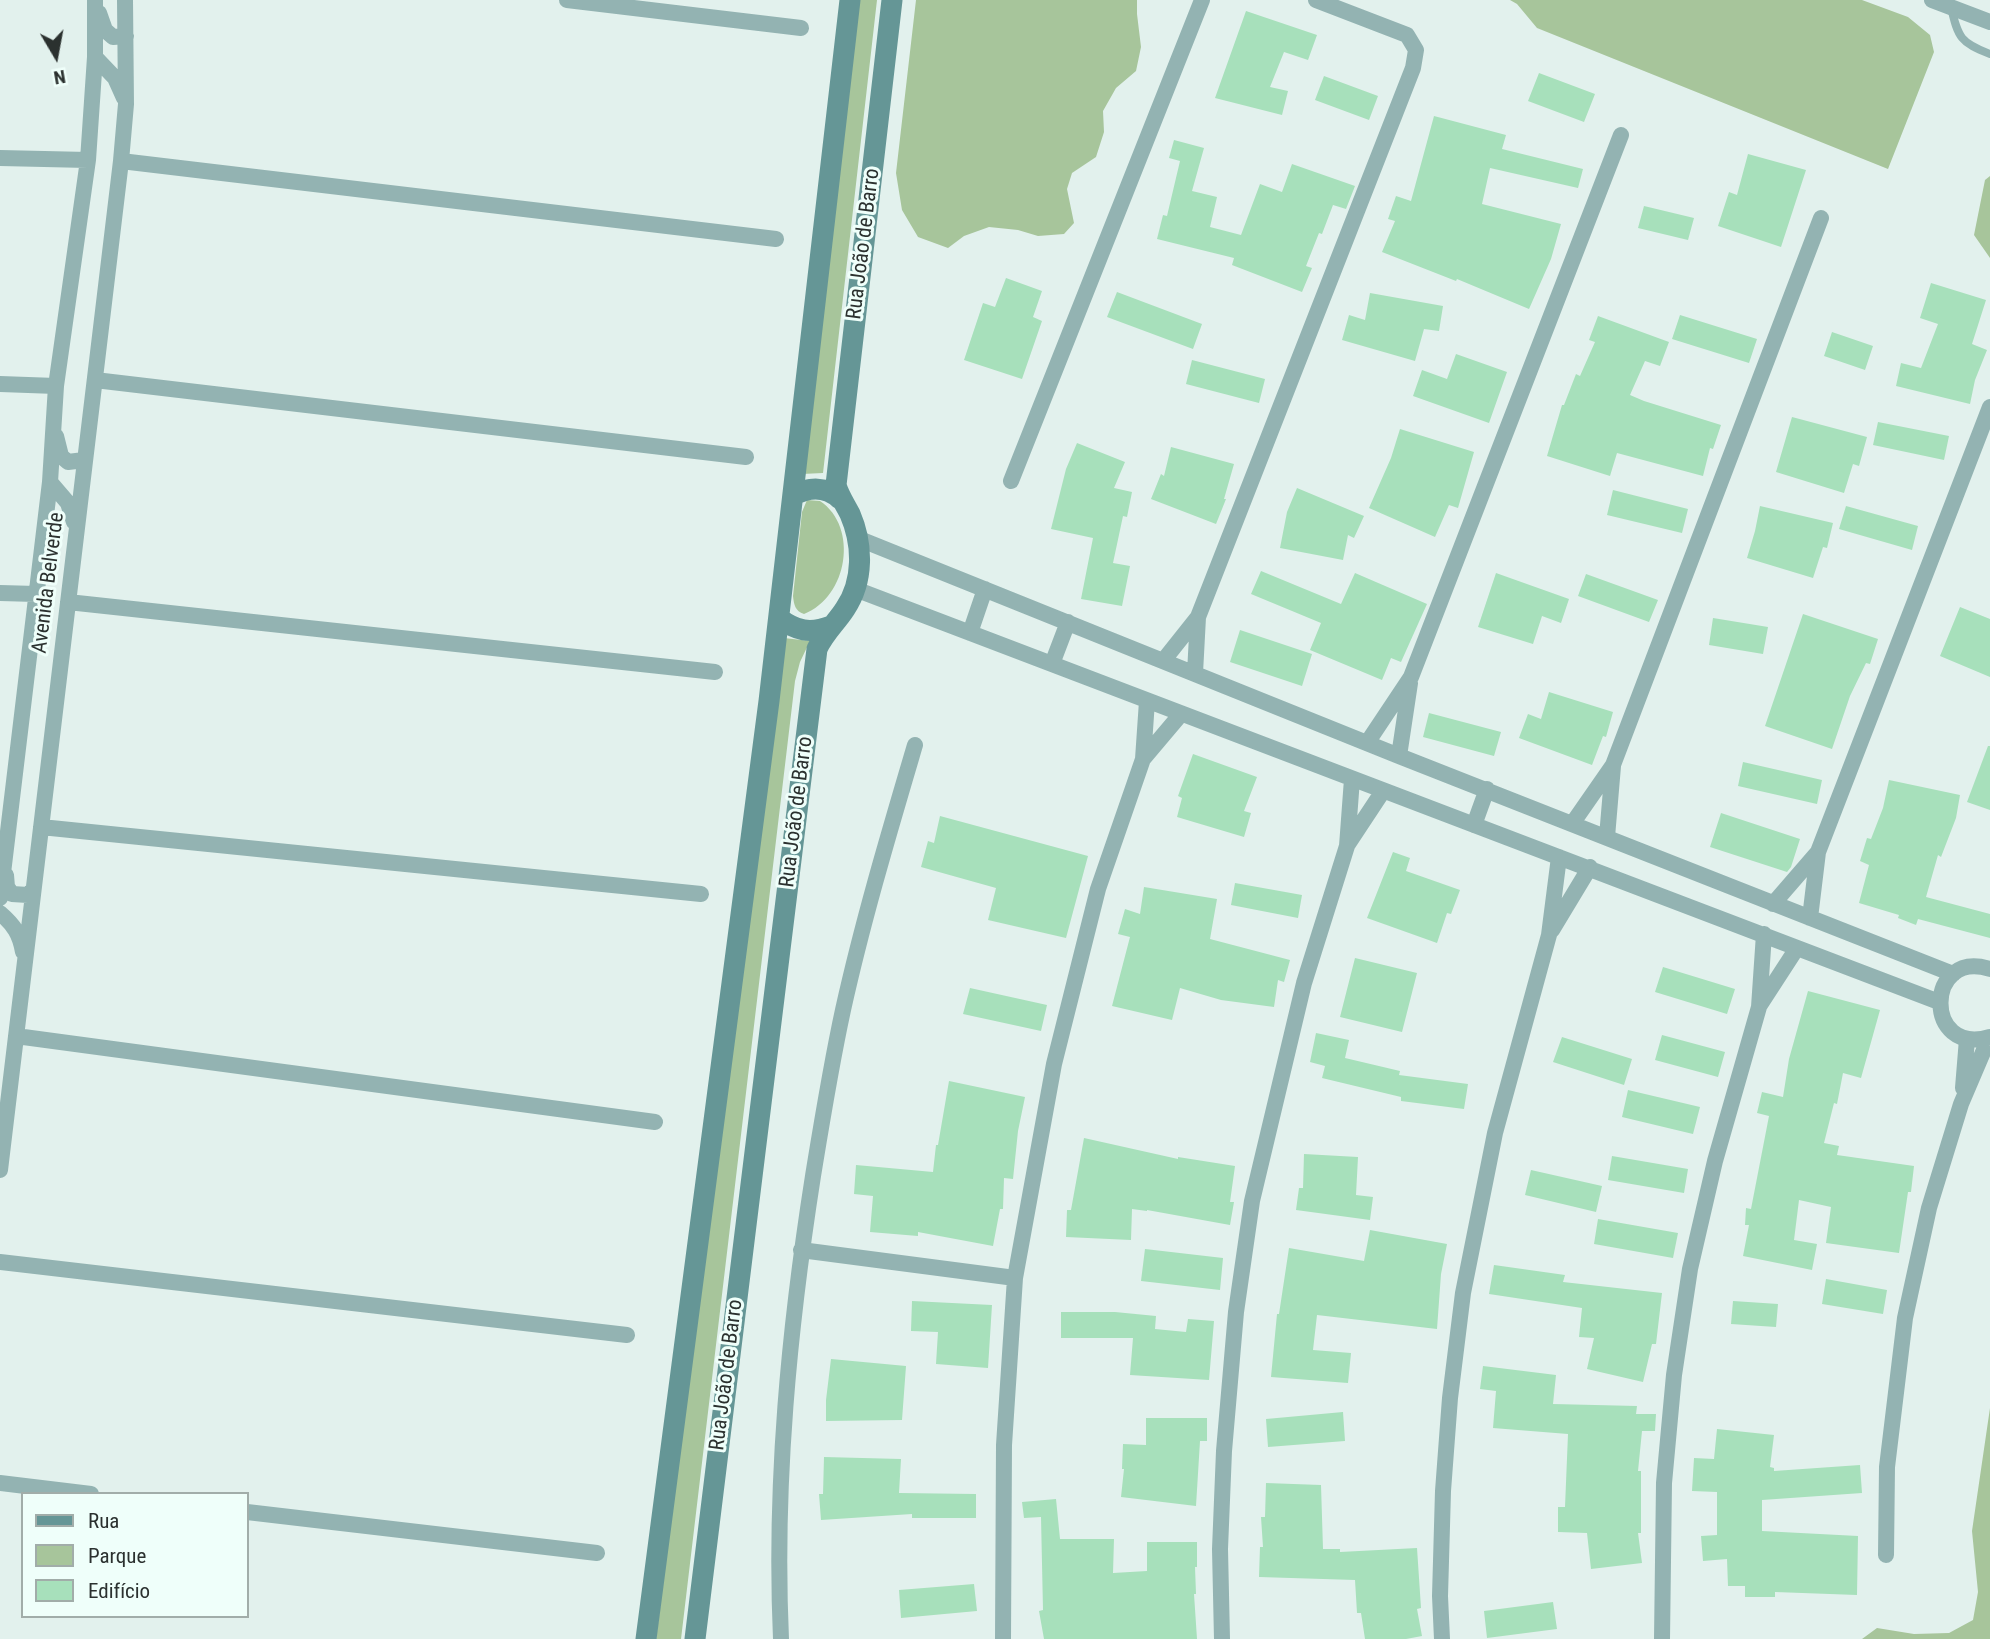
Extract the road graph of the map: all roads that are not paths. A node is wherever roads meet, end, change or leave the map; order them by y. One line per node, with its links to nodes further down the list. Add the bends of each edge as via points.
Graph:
1 (95, 0): 12 (street, via 105,30 113,37); 14 (street, Avenida Belverde)
2 (125, 0): 12 (street, Avenida Belverde)
3 (567, 0): 11 (street)
4 (850, 0): 31 (street, Rua João de Barro)
5 (892, 0): 32 (street, Rua João de Barro, via 836,485)
6 (1202, 0): 29 (street)
7 (1316, 0): 40 (street, via 1407,35 1416,50 1413,68)
8 (1932, 0): 9 (street)
9 (1951, 7): 10 (street); 13 (lane, via 1960,38)
10 (1990, 22)
11 (801, 28)
12 (126, 36): 15 (street, Avenida Belverde)
13 (1990, 54)
14 (95, 57): 15 (street, via 115,78); 18 (street, Avenida Belverde)
15 (126, 104): 19 (street, Avenida Belverde)
16 (1621, 135): 49 (street)
17 (0, 158): 18 (street)
18 (88, 160): 24 (street, Avenida Belverde)
19 (121, 161): 21 (street); 22 (street, Avenida Belverde)
20 (1821, 218): 56 (street)
21 (776, 239)
22 (95, 380): 27 (street); 28 (street, Avenida Belverde)
23 (0, 384): 24 (street)
24 (56, 386): 26 (street, Avenida Belverde)
25 (1990, 407): 66 (street)
26 (54, 424): 28 (street, via 61,456 68,462); 30 (street, Avenida Belverde)
27 (746, 457)
28 (84, 460): 33 (street, Avenida Belverde)
29 (1011, 481)
30 (50, 482): 33 (street, via 68,503); 38 (street, Avenida Belverde)
31 (793, 495): 32 (street, via 809,488); 41 (street, Rua João de Barro)
32 (840, 499): 34 (street, Rua João de Barro)
33 (76, 534): 39 (street, Avenida Belverde)
34 (857, 538): 35 (street, Rua João de Barro); 36 (street)
35 (855, 589): 43 (street, Rua João de Barro); 44 (street)
36 (985, 589): 42 (street); 44 (street)
37 (0, 593): 38 (street)
38 (36, 594): 60 (street, Avenida Belverde)
39 (68, 602): 47 (street); 63 (street, Avenida Belverde)
40 (1198, 617): 45 (street); 48 (street)
41 (779, 618): 43 (street, via 799,631); 99 (street, Rua João de Barro)
42 (1068, 622): 45 (street); 46 (street)
43 (831, 626): 100 (street, Rua João de Barro, via 817,649)
44 (970, 633): 46 (street)
45 (1163, 661): 48 (street)
46 (1052, 664): 50 (street)
47 (715, 673)
48 (1195, 673): 52 (street)
49 (1411, 677): 52 (street); 54 (street)
50 (1147, 701): 51 (street); 55 (street)
51 (1181, 714): 55 (street); 57 (street)
52 (1367, 743): 54 (street)
53 (915, 745): 90 (street, via 843,1011)
54 (1399, 756): 58 (street)
55 (1143, 759): 92 (street, via 1098,889 1061,1037)
56 (1613, 765): 61 (street); 64 (street)
57 (1352, 779): 59 (street); 65 (street)
58 (1487, 789): 61 (street); 62 (street)
59 (1383, 791): 62 (street); 65 (street)
60 (5, 818): 68 (street, Avenida Belverde)
61 (1572, 824): 64 (street)
62 (1474, 825): 67 (street)
63 (41, 827): 70 (street, Avenida Belverde); 71 (street)
64 (1606, 837): 73 (street)
65 (1347, 846): 103 (street, via 1304,983 1252,1200 1224,1451)
66 (1818, 852): 73 (street); 75 (street)
67 (1559, 857): 69 (street); 77 (street)
68 (5, 862): 70 (street, via 12,894 28,895); 72 (street, Avenida Belverde)
69 (1590, 867): 76 (street); 77 (street)
70 (33, 890): 79 (street, Avenida Belverde)
71 (701, 894)
72 (0, 898)
73 (1773, 904): 75 (street)
74 (0, 914): 79 (street, via 13,923)
75 (1810, 918): 81 (street)
76 (1764, 934): 78 (street); 83 (street)
77 (1549, 936): 104 (street, via 1495,1133 1463,1293 1443,1491)
78 (1797, 948): 82 (street); 83 (street)
79 (25, 961): 84 (street, Avenida Belverde)
80 (1989, 967): 81 (street, via 1969,967)
81 (1953, 974): 82 (street)
82 (1939, 1002): 86 (street, via 1947,1025)
83 (1759, 1007): 105 (street, via 1688,1282 1664,1483)
84 (16, 1036): 88 (street); 89 (street, Avenida Belverde)
85 (1989, 1037): 86 (street); 87 (street)
86 (1967, 1039): 87 (street)
87 (1961, 1104): 98 (street, via 1928,1208 1906,1318 1886,1467)
88 (655, 1122)
89 (0, 1170)
90 (801, 1250): 92 (street); 101 (street, via 787,1382 780,1516)
91 (0, 1262): 93 (street)
92 (1015, 1278): 102 (street, via 1004,1446)
93 (627, 1335)
94 (0, 1483): 95 (street)
95 (74, 1492)
96 (248, 1512): 97 (street)
97 (597, 1553)
98 (1886, 1555)
99 (646, 1639)
100 (695, 1639)
101 (781, 1639)
102 (1003, 1639)
103 (1222, 1639)
104 (1442, 1639)
105 (1662, 1639)

